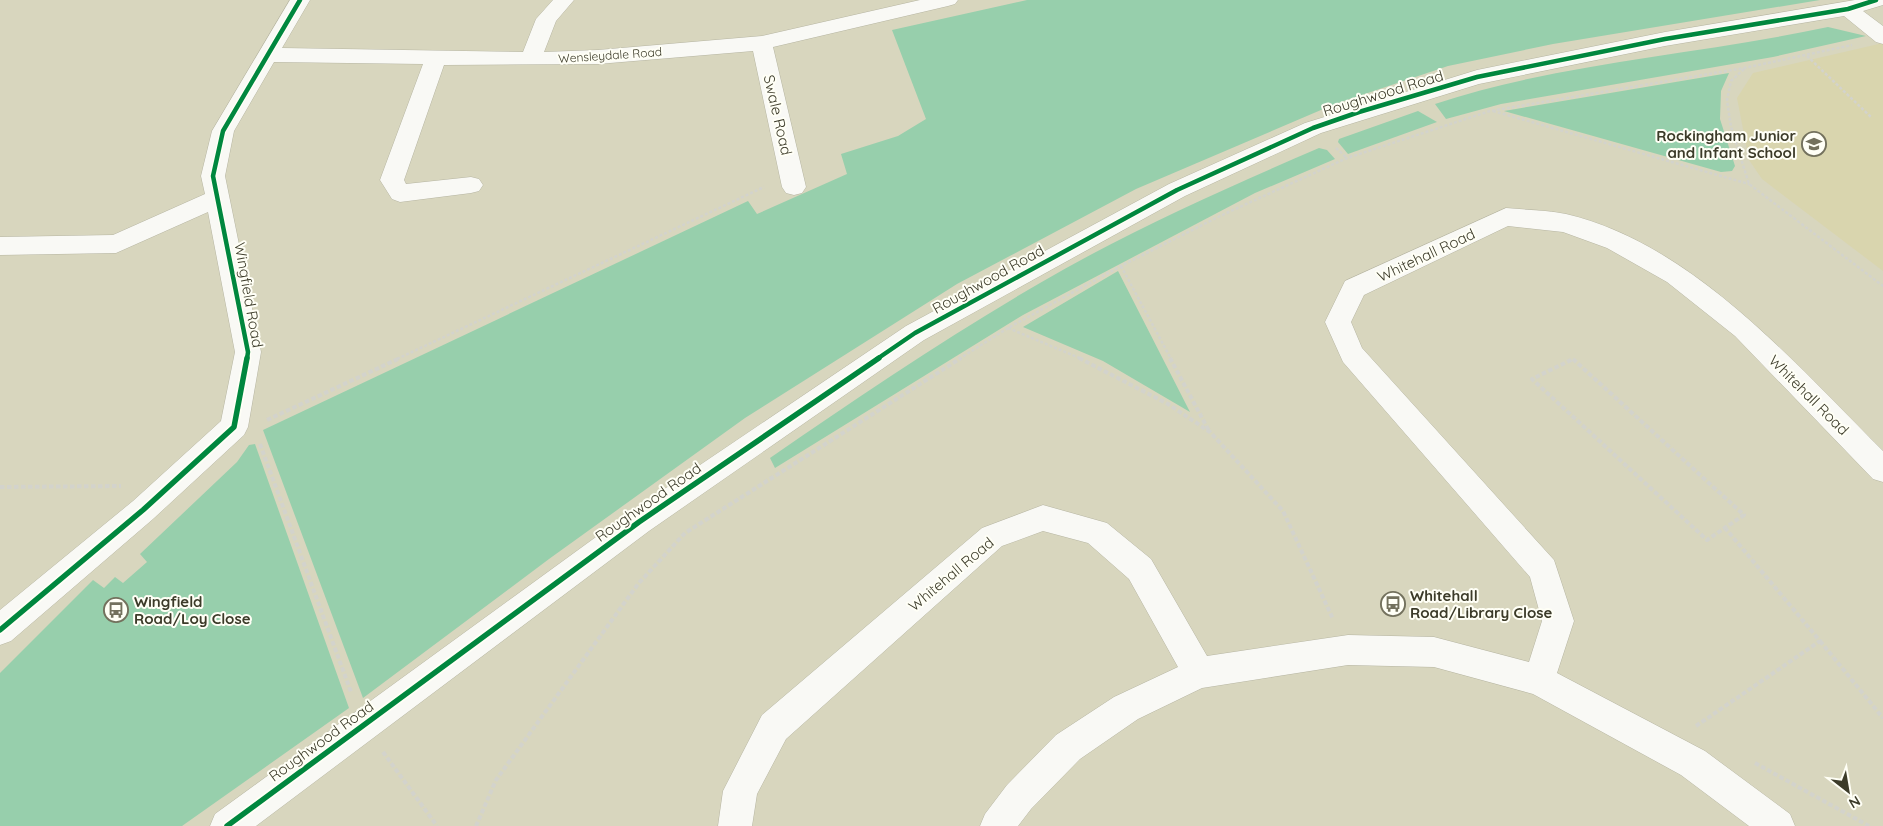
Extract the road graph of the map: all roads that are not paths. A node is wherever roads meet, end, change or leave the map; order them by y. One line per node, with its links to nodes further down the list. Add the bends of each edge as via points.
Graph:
1 (300, 0): 8 (street, Wingfield Road)
2 (564, 0): 10 (street, via 546,19)
3 (948, 0): 7 (street, Wensleydale Road)
4 (1876, 0): 5 (street, Roughwood Road)
5 (1848, 9): 6 (street); 19 (street, Roughwood Road, via 1665,40 1477,77 1313,128 1177,190 915,333 640,522)
6 (1883, 37)
7 (762, 43): 10 (street, Wensleydale Road, via 598,57); 12 (street, Swale Road)
8 (268, 55): 9 (street, Wensleydale Road); 13 (street, Wingfield Road, via 223,131 213,176)
9 (436, 58): 10 (street, Wensleydale Road); 11 (street, via 392,180 400,193)
10 (531, 59)
11 (471, 185)
12 (794, 187)
13 (218, 198): 14 (street, via 116,244); 16 (street, Wingfield Road, via 248,352 244,427 169,486)
14 (0, 246)
15 (1883, 470): 18 (street, Whitehall Road, via 1744,329 1676,275 1616,242 1565,223 1506,218 1354,288 1338,322 1352,354 1543,570 1558,621)
16 (0, 630)
17 (1199, 673): 18 (street, via 1348,650 1434,652); 20 (street, Whitehall Road, via 1140,569 1097,532 1043,518 992,537 774,727 740,791); 21 (street, via 1126,708 1068,747 1019,797)
18 (1539, 680): 22 (street, via 1694,763)
19 (227, 826)
20 (735, 826)
21 (997, 826)
22 (1778, 826)

